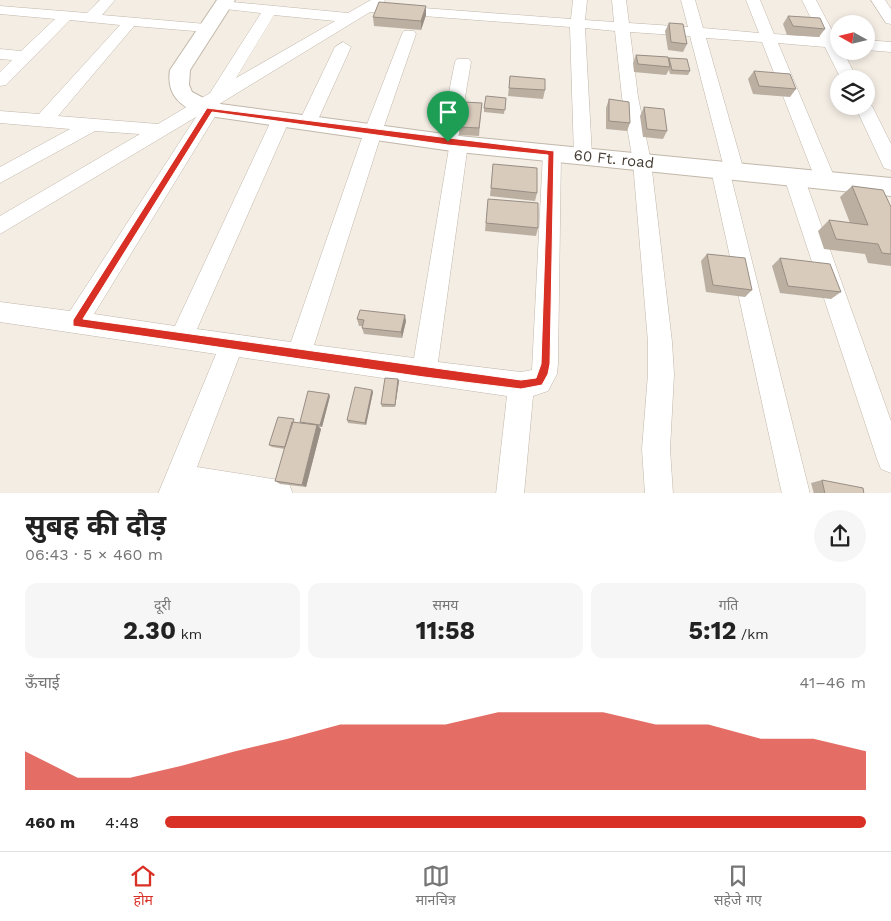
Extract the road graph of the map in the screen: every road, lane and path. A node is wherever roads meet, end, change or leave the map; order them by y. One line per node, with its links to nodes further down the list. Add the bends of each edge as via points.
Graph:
1 (108, 0): 13 (street)
2 (580, 0): 17 (street)
3 (619, 0): 18 (street)
4 (688, 0): 20 (street)
5 (753, 0): 23 (street)
6 (809, 0): 22 (street)
7 (878, 0): 15 (street)
8 (224, 3): 11 (street); 19 (street, 60 Ft. road)
9 (375, 4): 14 (street); 17 (street)
10 (0, 10): 12 (street)
11 (270, 10): 14 (street); 32 (street)
12 (67, 15): 13 (street); 29 (street)
13 (92, 17): 16 (street)
14 (351, 18): 32 (street)
15 (891, 20)
16 (131, 21): 19 (street); 36 (street)
17 (578, 24): 18 (street); 45 (street)
18 (620, 27): 20 (street); 46 (street)
19 (206, 28): 32 (street, 60 Ft. road, via 180,70 178,79 179,89 190,102)
20 (696, 32): 23 (street); 48 (street)
21 (409, 34): 42 (street)
22 (830, 35)
23 (768, 37): 24 (street); 51 (street)
24 (830, 42)
25 (343, 46): 39 (street)
26 (875, 46): 27 (street)
27 (891, 47)
28 (0, 54): 29 (street)
29 (25, 56): 31 (street)
30 (463, 62): 43 (street)
31 (0, 81)
32 (209, 105): 37 (street, 60 Ft. road); 40 (street); 55 (street)
33 (868, 115): 47 (street)
34 (0, 117): 35 (street)
35 (23, 119): 36 (street); 41 (street)
36 (44, 120): 38 (street)
37 (280, 121): 39 (street, 60 Ft. road); 56 (street)
38 (93, 124): 40 (street); 49 (street)
39 (307, 124): 42 (street, 60 Ft. road)
40 (160, 130): 53 (street)
41 (0, 131)
42 (373, 132): 43 (street, 60 Ft. road); 58 (street)
43 (454, 143): 44 (street, 60 Ft. road); 59 (street)
44 (552, 153): 45 (street, 60 Ft. road); 60 (street, via 546,364 539,382)
45 (582, 156): 46 (street, 60 Ft. road)
46 (642, 162): 48 (street, 60 Ft. road); 65 (street, via 662,374 656,449)
47 (891, 162)
48 (727, 171): 50 (street, 60 Ft. road); 66 (street)
49 (0, 176)
50 (794, 177): 51 (street, 60 Ft. road); 61 (street)
51 (826, 181): 52 (street, 60 Ft. road)
52 (879, 191)
53 (0, 226)
54 (0, 312): 55 (street)
55 (76, 323): 56 (street)
56 (181, 338): 57 (street)
57 (232, 344): 58 (street); 62 (street)
58 (299, 354): 59 (street)
59 (424, 372): 60 (street)
60 (521, 384): 64 (street)
61 (891, 459)
62 (175, 486): 63 (street)
63 (266, 493)
64 (510, 493)
65 (659, 493)
66 (796, 493)

